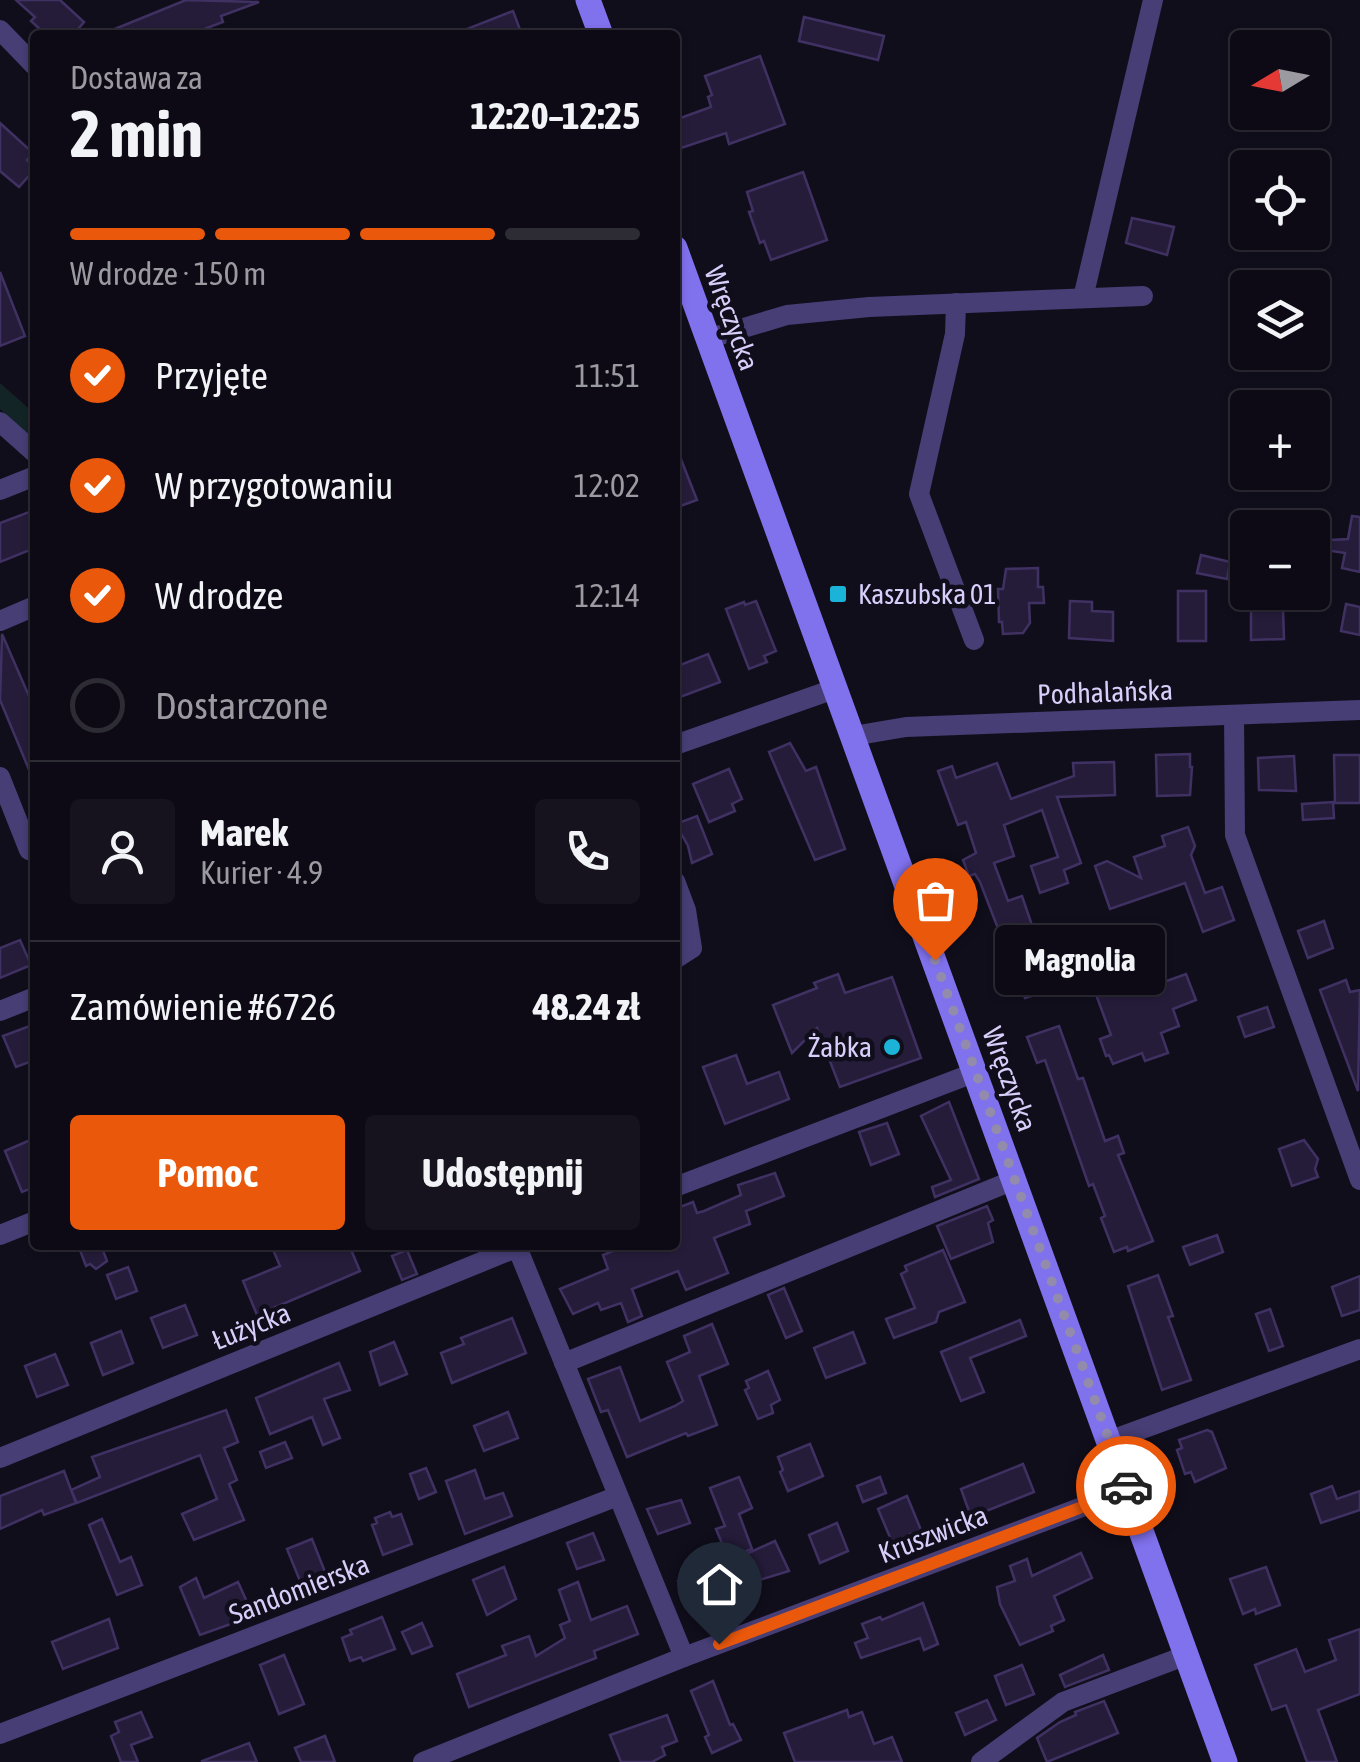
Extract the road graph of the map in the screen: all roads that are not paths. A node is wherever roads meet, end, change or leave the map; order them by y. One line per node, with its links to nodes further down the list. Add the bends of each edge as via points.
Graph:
1 (588, 0): 4 (main road)
2 (1154, 0): 8 (street)
3 (0, 30): 5 (street)
4 (598, 30)
5 (30, 61)
6 (680, 262): 10 (main road, Wręczycka)
7 (1143, 296): 8 (street)
8 (1083, 298): 9 (street)
9 (956, 303): 10 (street, via 788,315); 17 (street, via 920,494)
10 (707, 340): 18 (main road, Wręczycka)
11 (0, 422): 12 (street)
12 (30, 448)
13 (30, 478): 14 (street)
14 (0, 490)
15 (30, 608): 16 (street)
16 (0, 621)
17 (974, 640)
18 (836, 688): 21 (main road, Wręczycka); 22 (street)
19 (1360, 710): 20 (street, Podhalańska)
20 (1234, 715): 21 (street, Podhalańska, via 906,726); 31 (street, via 1235,835)
21 (854, 736): 29 (main road, Wręczycka)
22 (680, 743)
23 (0, 777): 24 (street)
24 (29, 850)
25 (680, 894): 26 (street, via 692,948)
26 (680, 956)
27 (30, 999): 28 (street)
28 (0, 1011)
29 (976, 1072): 30 (main road, Wręczycka); 32 (street)
30 (1014, 1180): 38 (street); 39 (main road, Wręczycka)
31 (1360, 1180)
32 (680, 1184)
33 (30, 1223): 34 (street)
34 (0, 1235)
35 (510, 1250): 40 (street, Łużycka)
36 (522, 1250): 38 (street)
37 (1360, 1349): 39 (street)
38 (564, 1363): 42 (street)
39 (1109, 1442): 41 (main road, Wręczycka)
40 (0, 1458)
41 (1127, 1490): 43 (main road, Wręczycka); 44 (street, Kruszwicka)
42 (618, 1496): 44 (street); 45 (street, Sandomierska)
43 (1187, 1655): 47 (street, via 1062,1702); 48 (main road, Wręczycka)
44 (684, 1658): 46 (street, Kruszwicka)
45 (0, 1734)
46 (423, 1762)
47 (981, 1762)
48 (1225, 1762)

